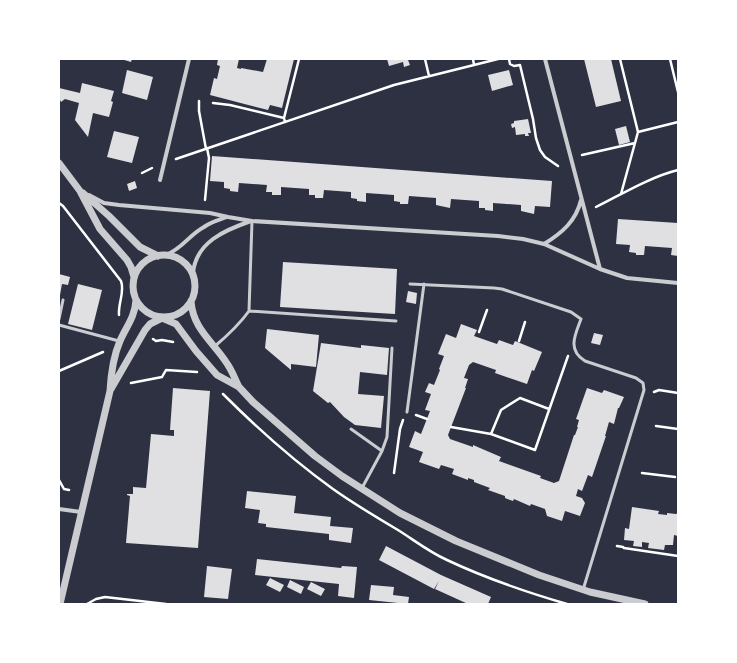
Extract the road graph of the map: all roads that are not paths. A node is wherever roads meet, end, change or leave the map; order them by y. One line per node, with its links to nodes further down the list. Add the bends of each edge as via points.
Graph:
1 (189, 59): 4 (street)
2 (545, 59): 6 (street)
3 (59, 163): 5 (street)
4 (160, 180)
5 (80, 191): 7 (street, via 104,203); 11 (street, via 140,248); 14 (street, via 100,228 127,260)
6 (582, 199): 9 (street, via 570,224); 12 (street)
7 (228, 217): 8 (street); 10 (street, via 203,227 175,251)
8 (252, 221): 9 (street, via 498,236); 13 (street, via 215,237 197,256); 21 (lane)
9 (544, 244): 12 (street)
10 (166, 255): 11 (street); 13 (street, via 185,262)
11 (158, 256): 14 (street, via 145,261)
12 (600, 269): 17 (street, via 627,278)
13 (193, 273): 20 (street, via 195,292)
14 (134, 276): 19 (street, via 133,293)
15 (410, 284): 16 (lane)
16 (424, 284): 31 (lane); 37 (lane, via 498,289 571,312 580,319 574,343 574,349 579,357 643,383)
17 (678, 284)
18 (63, 300): 23 (lane)
19 (136, 300): 22 (street, via 147,312); 26 (street, via 132,319)
20 (192, 301): 22 (street, via 179,314); 27 (street, via 199,328)
21 (249, 311): 24 (lane); 27 (lane, via 232,332)
22 (162, 318): 29 (street, via 176,324 217,375); 30 (street, via 150,324 145,330)
23 (59, 319)
24 (396, 321)
25 (59, 325): 26 (lane)
26 (120, 341): 30 (street, via 111,369)
27 (214, 347): 29 (street, via 228,365)
28 (392, 348): 33 (lane, via 387,437)
29 (239, 387): 34 (street, via 311,453)
30 (110, 390): 36 (street)
31 (407, 412)
32 (351, 429): 33 (lane)
33 (382, 451): 34 (lane)
34 (361, 488): 37 (street, via 413,520 461,544 513,566)
35 (59, 509): 36 (street)
36 (81, 512): 38 (street)
37 (583, 590): 39 (street)
38 (60, 604)
39 (645, 604)

